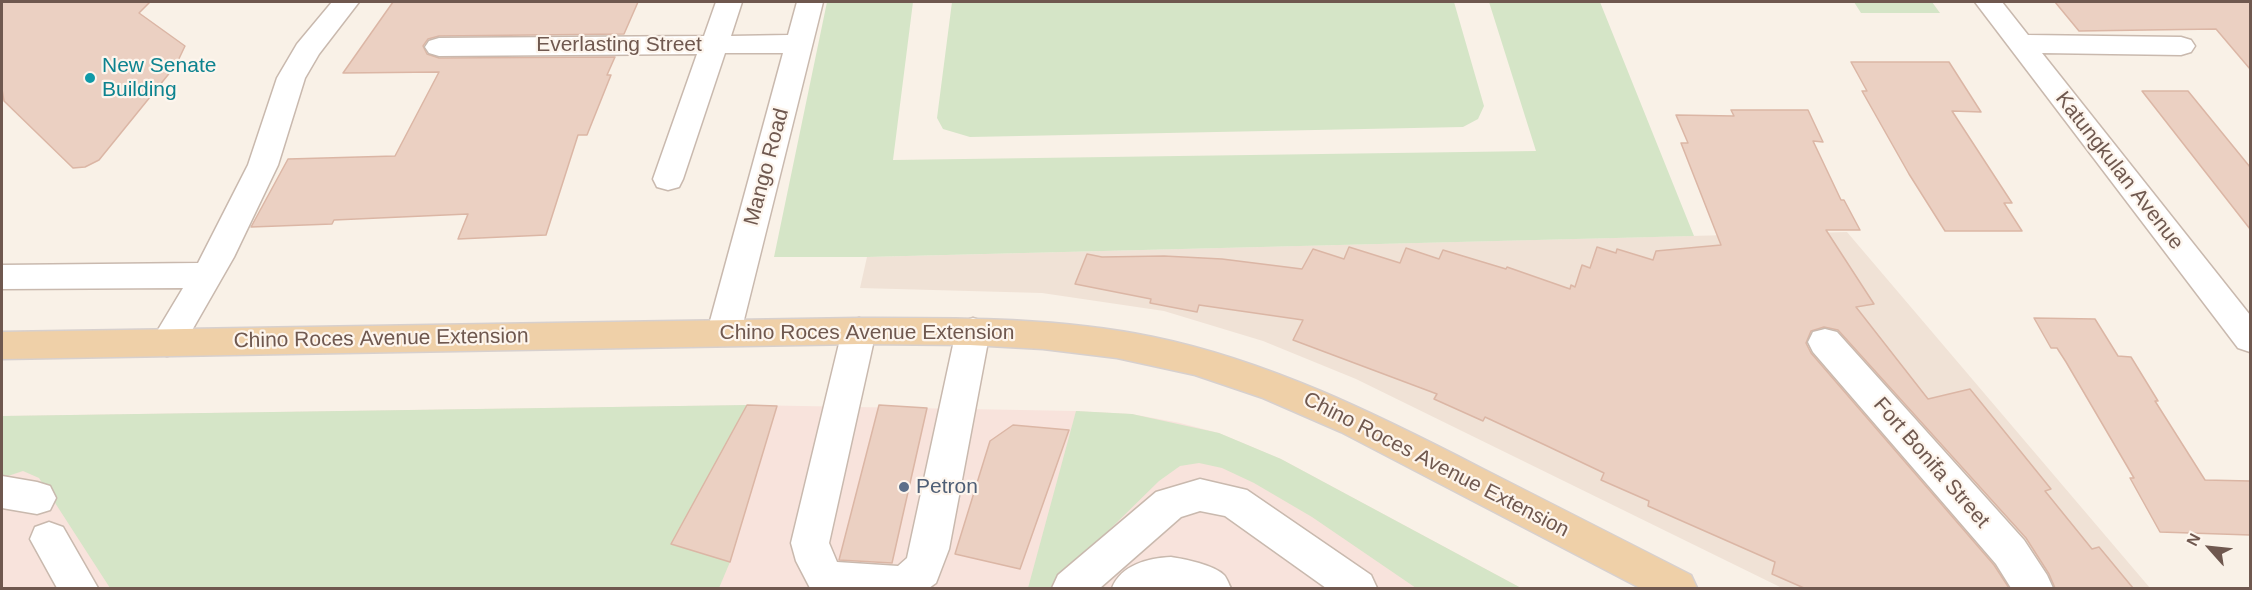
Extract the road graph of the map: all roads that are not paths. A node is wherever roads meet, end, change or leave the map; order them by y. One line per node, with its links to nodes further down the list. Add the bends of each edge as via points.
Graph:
1 (346, 2): 11 (street, via 307,50 291,78 263,165)
2 (729, 2): 5 (street)
3 (810, 2): 6 (street, Mango Road)
4 (1988, 2): 7 (street, Katungkulan Avenue)
5 (714, 44): 6 (street, Everlasting Street); 9 (street, Everlasting Street); 10 (street)
6 (799, 44): 15 (street, Mango Road)
7 (2021, 44): 8 (street); 16 (street, Katungkulan Avenue)
8 (2181, 46)
9 (439, 47)
10 (668, 179)
11 (208, 274): 12 (street); 18 (street)
12 (2, 277)
13 (859, 331): 14 (main road, Chino Roces Avenue Extension); 14 (street, via 810,543 814,561 826,579 905,584 922,570 930,549); 15 (main road, Chino Roces Avenue Extension)
14 (973, 331): 28 (main road, Chino Roces Avenue Extension, via 1095,341 1153,351 1252,378 1361,423)
15 (724, 332): 18 (main road, Chino Roces Avenue Extension)
16 (2250, 339)
17 (1824, 342): 29 (street, Fort Bonifa Street, via 2010,552)
18 (167, 343): 19 (main road, Chino Roces Avenue Extension)
19 (2, 346)
20 (2, 492): 21 (street)
21 (37, 498)
22 (48, 539): 23 (street)
23 (78, 588)
24 (1072, 588): 27 (street, via 1169,504 1200,495 1234,502)
25 (1132, 588): 26 (street, via 1138,582 1170,575 1201,580)
26 (1211, 588)
27 (1357, 588)
28 (1677, 588)
29 (2033, 588)

